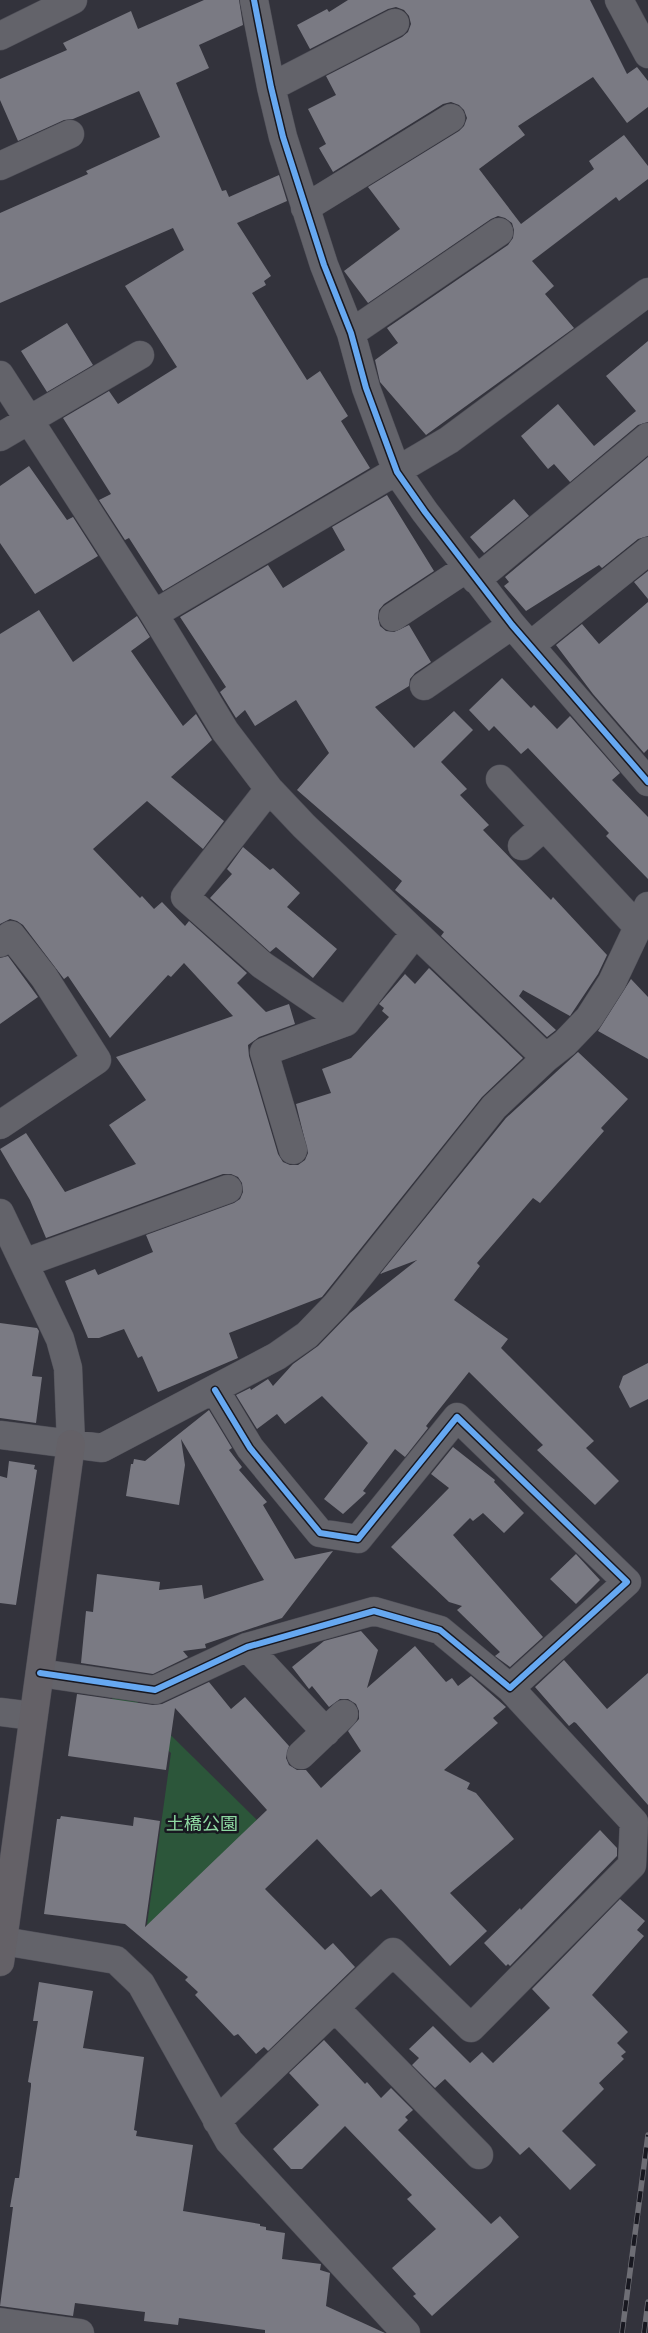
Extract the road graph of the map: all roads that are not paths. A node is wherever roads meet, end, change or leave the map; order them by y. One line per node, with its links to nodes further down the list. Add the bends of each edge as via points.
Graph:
1 (254, 0): 7 (street)
2 (618, 0): 6 (street)
3 (67, 1): 5 (street)
4 (395, 23): 7 (street)
5 (0, 36)
6 (648, 54)
7 (271, 88): 11 (street)
8 (451, 118): 11 (street)
9 (70, 134): 10 (street)
10 (0, 166)
11 (305, 208): 14 (street)
12 (499, 232): 14 (street)
13 (648, 292): 20 (street, via 449,440)
14 (351, 332): 20 (street, via 366,388)
15 (140, 355): 17 (street)
16 (0, 375): 17 (street)
17 (30, 419): 18 (street); 23 (street)
18 (0, 437)
19 (648, 437): 22 (street)
20 (397, 472): 22 (street); 23 (street)
21 (648, 552): 26 (street)
22 (471, 574): 24 (street); 25 (street)
23 (154, 614): 30 (street, via 225,731)
24 (394, 617)
25 (512, 625): 26 (street); 27 (street)
26 (531, 645): 28 (street)
27 (424, 686)
28 (646, 775)
29 (500, 779): 31 (street)
30 (269, 789): 34 (street); 36 (street, via 185,897 262,965)
31 (544, 827): 32 (street); 33 (street)
32 (522, 846)
33 (643, 916): 37 (street, via 612,982 589,1018)
34 (414, 933): 36 (street); 37 (street)
35 (0, 944): 38 (street, via 11,935 44,977 97,1060)
36 (346, 1022): 39 (street, via 264,1052)
37 (546, 1058): 43 (street, via 494,1107 336,1305 307,1334 277,1356)
38 (0, 1125)
39 (293, 1150)
40 (228, 1189): 42 (street)
41 (0, 1213): 42 (street)
42 (24, 1263): 45 (street, via 60,1339 68,1368)
43 (215, 1390): 45 (street, via 102,1448); 48 (street, via 250,1448 320,1533 358,1539 457,1417 627,1582)
44 (0, 1435): 45 (street)
45 (71, 1444): 47 (street)
46 (247, 1646): 47 (street, via 155,1690); 48 (street, via 374,1612 440,1630); 51 (street, via 335,1723)
47 (40, 1673): 50 (street)
48 (510, 1688): 53 (street, via 634,1822 632,1865 471,2028 393,1952)
49 (0, 1712): 50 (street)
50 (34, 1716): 52 (street)
51 (301, 1755)
52 (2, 1951): 54 (street, via 116,1960 141,1984)
53 (335, 2008): 54 (street); 55 (street)
54 (216, 2121): 58 (street, via 229,2141)
55 (479, 2155)
56 (0, 2322): 57 (street)
57 (80, 2333)
58 (406, 2333)

